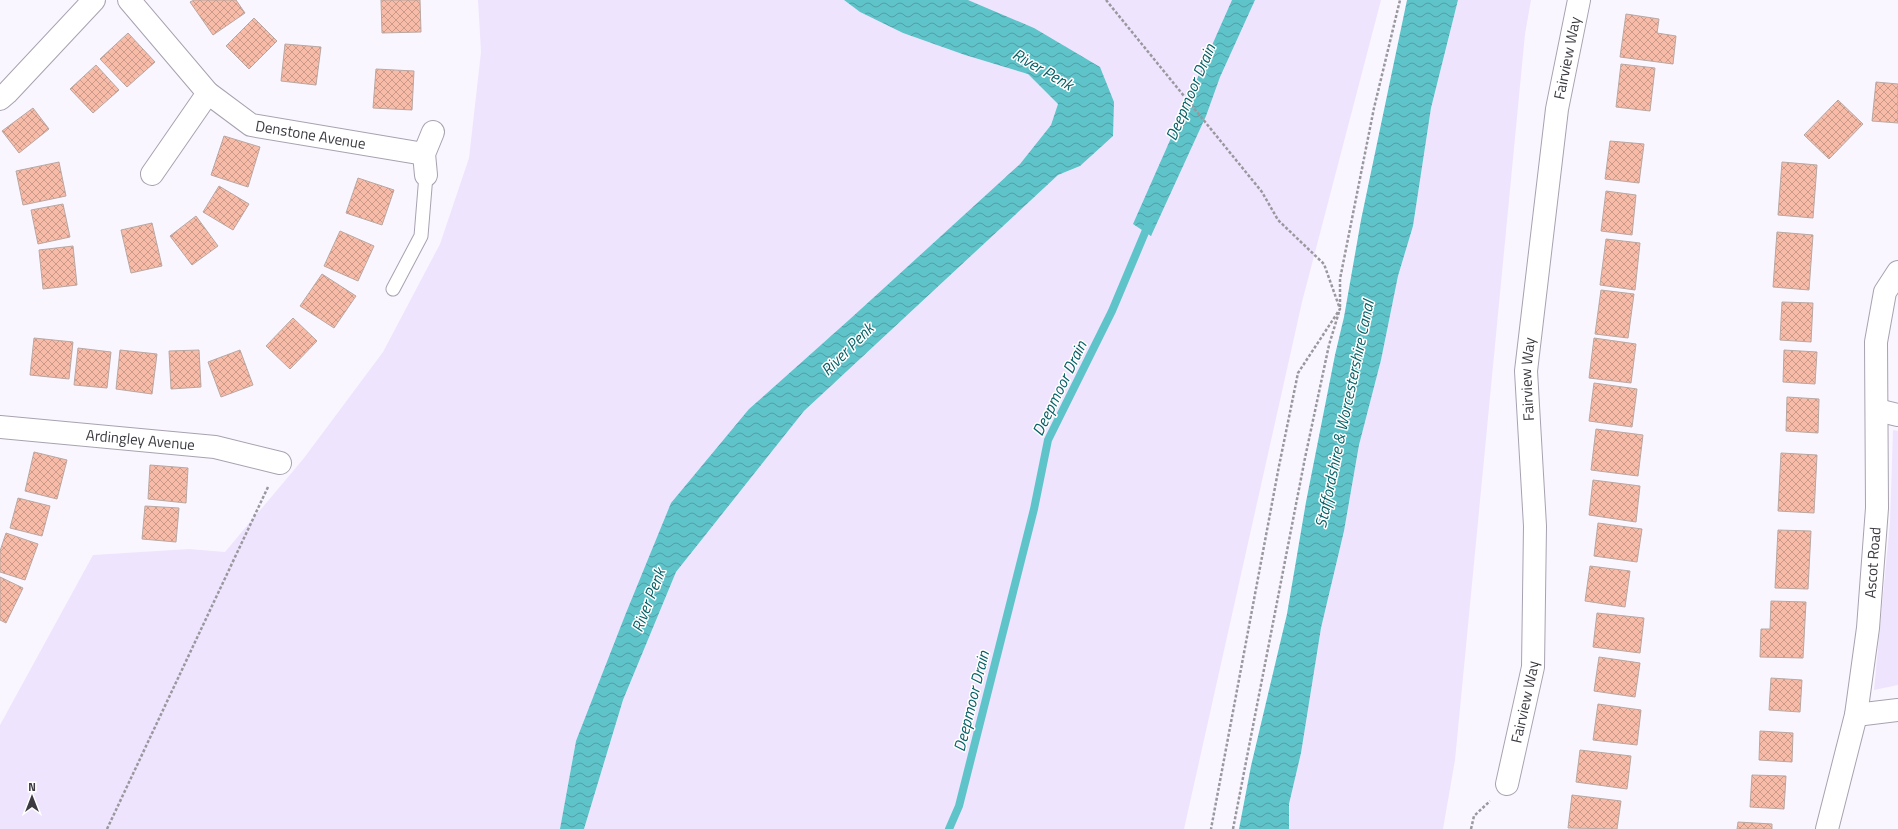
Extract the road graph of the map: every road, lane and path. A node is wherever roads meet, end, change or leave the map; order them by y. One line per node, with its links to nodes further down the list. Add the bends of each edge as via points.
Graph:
1 (94, 0): 7 (street)
2 (128, 0): 6 (street, Denstone Avenue)
3 (1106, 0): 14 (path, via 1262,192 1278,220 1324,264)
4 (1400, 0): 14 (path, via 1374,108 1340,279)
5 (1579, 0): 21 (street, Fairview Way, via 1558,108 1526,371 1535,526 1533,667)
6 (208, 94): 9 (street, Denstone Avenue, via 251,126); 10 (street)
7 (0, 99)
8 (433, 132): 9 (street)
9 (424, 154): 11 (street)
10 (152, 174)
11 (426, 175): 13 (lane, via 421,236)
12 (1898, 272): 15 (street, Ascot Road, via 1885,292 1876,342)
13 (393, 289)
14 (1340, 309): 23 (path, via 1298,373); 24 (path, via 1329,345 1305,458)
15 (1877, 410): 16 (street); 20 (street, Ascot Road, via 1877,508 1868,628)
16 (1898, 415)
17 (0, 427): 18 (street, Ardingley Avenue, via 215,447)
18 (280, 463): 22 (path)
19 (1898, 710): 20 (street)
20 (1856, 715): 26 (street, Ascot Road)
21 (1507, 784): 25 (path, via 1474,816)
22 (107, 829)
23 (1211, 829)
24 (1233, 829)
25 (1471, 829)
26 (1827, 829)

